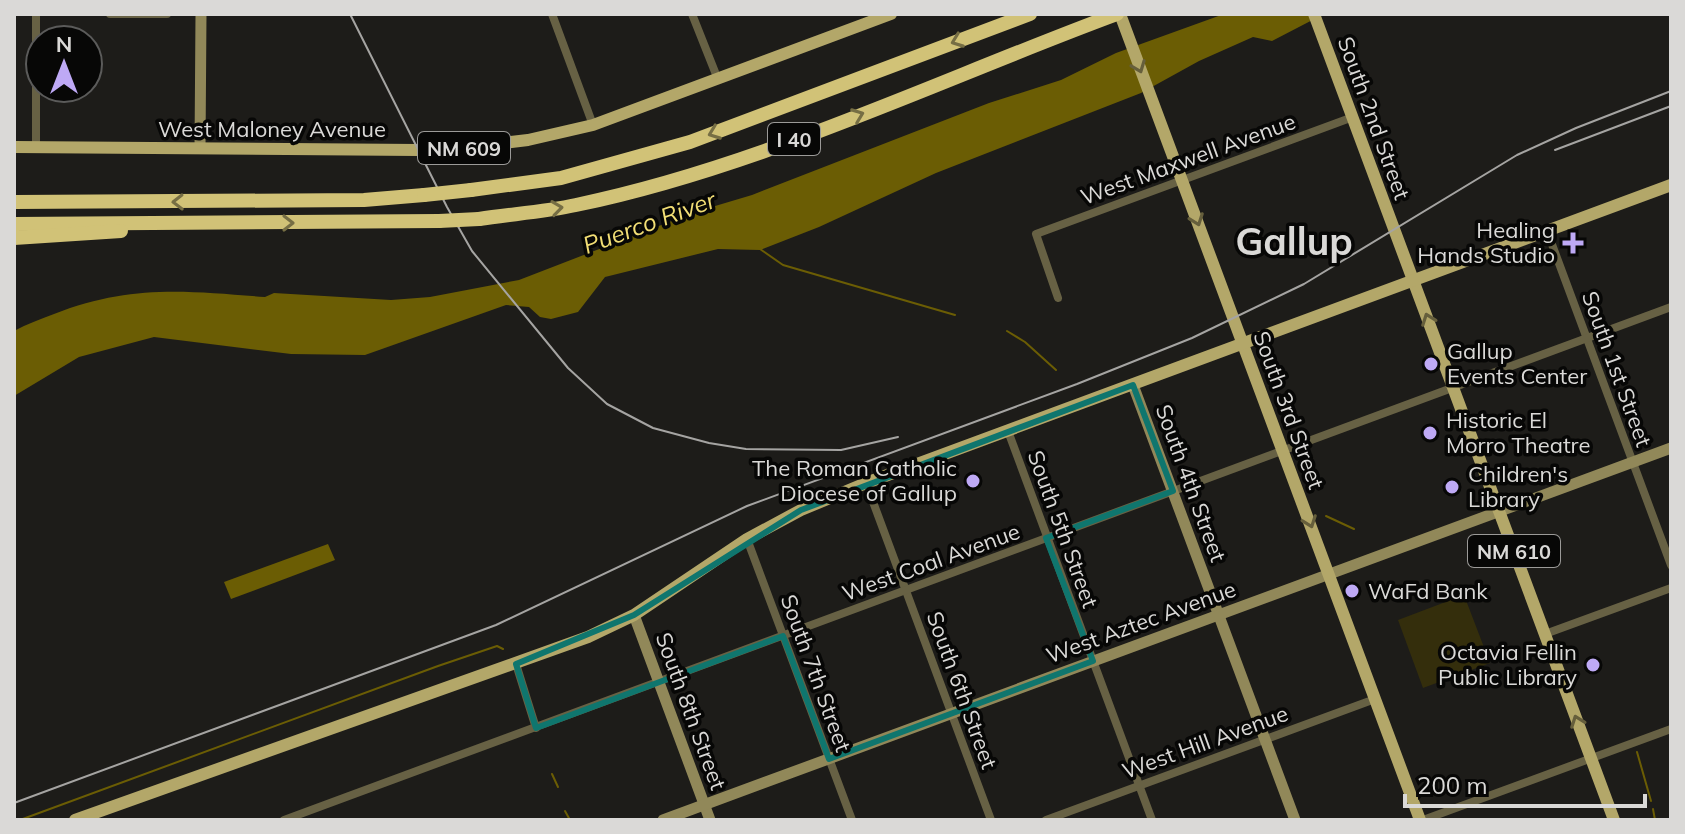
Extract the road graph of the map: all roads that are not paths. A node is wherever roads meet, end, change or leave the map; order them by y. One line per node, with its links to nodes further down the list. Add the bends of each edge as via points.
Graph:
1 (36, 14): 16 (street)
2 (110, 14): 3 (street)
3 (167, 14)
4 (201, 14): 17 (main road)
5 (552, 14): 14 (street)
6 (692, 14): 12 (street)
7 (891, 14): 10 (main road, West Maloney Avenue / NM 609)
8 (1030, 14): 22 (highway, I 40, one-way to 22, bridge, via 690,142 561,178 364,200)
9 (1118, 14): 18 (main road, South 3rd Street, one-way to 18); 23 (highway, I 40, one-way to 9, bridge, via 479,219 574,206 683,178 805,135)
10 (860, 19): 12 (main road, West Maloney Avenue / NM 609)
11 (1317, 20): 13 (main road, South 2nd Street / NM 610)
12 (717, 77): 14 (main road, West Maloney Avenue / NM 609)
13 (1353, 117): 18 (street, West Maxwell Avenue); 27 (main road, South 2nd Street / NM 610)
14 (593, 125): 17 (main road, West Maloney Avenue / NM 609, via 470,147)
15 (14, 147): 16 (main road, West Maloney Avenue / NM 609)
16 (36, 147): 17 (main road, West Maloney Avenue / NM 609)
17 (200, 148)
18 (1183, 180): 28 (street, West Maxwell Avenue, via 1036,234); 31 (main road, South 3rd Street, one-way to 31)
19 (1671, 186): 25 (main road)
20 (14, 192): 22 (highway)
21 (14, 202): 22 (highway, I 40)
22 (121, 202)
23 (250, 223): 24 (highway, I 40); 26 (highway)
24 (14, 224)
25 (1547, 231): 27 (main road); 30 (street, South 1st Street)
26 (14, 238)
27 (1414, 281): 31 (main road); 33 (main road, South 2nd Street / NM 610, one-way to 27)
28 (1058, 298)
29 (1671, 307): 30 (street, West Coal Avenue)
30 (1587, 339): 33 (street, West Coal Avenue); 37 (street, South 1st Street)
31 (1243, 344): 32 (main road); 36 (main road, South 3rd Street)
32 (1133, 385): 34 (main road); 39 (main road, South 4th Street)
33 (1453, 388): 36 (street, West Coal Avenue); 40 (main road, South 2nd Street / NM 610)
34 (1008, 431): 38 (main road); 41 (street, South 5th Street)
35 (1671, 448): 37 (main road, West Aztec Avenue)
36 (1282, 451): 39 (street, West Coal Avenue); 44 (main road, South 3rd Street, one-way to 44)
37 (1633, 462): 40 (main road, West Aztec Avenue); 43 (street, South 1st Street)
38 (866, 483): 42 (main road); 46 (street, South 6th Street)
39 (1173, 491): 41 (street, West Coal Avenue); 48 (main road, South 4th Street)
40 (1499, 511): 44 (main road, West Aztec Avenue); 49 (main road, South 2nd Street / NM 610)
41 (1046, 538): 46 (street, West Coal Avenue); 51 (street, South 5th Street)
42 (747, 539): 47 (main road); 50 (street, South 7th Street)
43 (1671, 565)
44 (1329, 574): 48 (main road, West Aztec Avenue); 54 (main road, South 3rd Street)
45 (1671, 588): 49 (street)
46 (906, 590): 50 (street, West Coal Avenue); 55 (street, South 6th Street)
47 (634, 615): 52 (main road); 53 (main road, South 8th Street)
48 (1219, 615): 51 (main road, West Aztec Avenue); 58 (main road, South 4th Street)
49 (1545, 634): 59 (main road, South 2nd Street / NM 610, one-way to 49)
50 (783, 636): 53 (street, West Coal Avenue); 60 (street, South 7th Street)
51 (1093, 661): 55 (main road, West Aztec Avenue); 61 (street, South 5th Street)
52 (516, 664): 56 (street); 63 (main road)
53 (659, 682): 56 (street, West Coal Avenue); 62 (main road, South 8th Street)
54 (1375, 699): 58 (street, West Hill Avenue); 72 (main road, South 3rd Street)
55 (951, 713): 60 (main road, West Aztec Avenue); 68 (street, South 6th Street)
56 (536, 728): 64 (street, West Coal Avenue)
57 (1671, 729): 59 (street)
58 (1265, 739): 61 (street, West Hill Avenue); 71 (main road, South 4th Street)
59 (1591, 758): 72 (street); 73 (main road, South 2nd Street / NM 610)
60 (829, 759): 62 (main road, West Aztec Avenue); 67 (street, South 7th Street)
61 (1140, 786): 69 (street, West Hill Avenue); 70 (street, South 5th Street)
62 (704, 805): 65 (main road, West Aztec Avenue); 66 (main road, South 8th Street)
63 (75, 820)
64 (287, 820)
65 (663, 820)
66 (710, 820)
67 (852, 820)
68 (991, 820)
69 (1046, 820)
70 (1152, 820)
71 (1295, 820)
72 (1422, 820)
73 (1614, 820)

